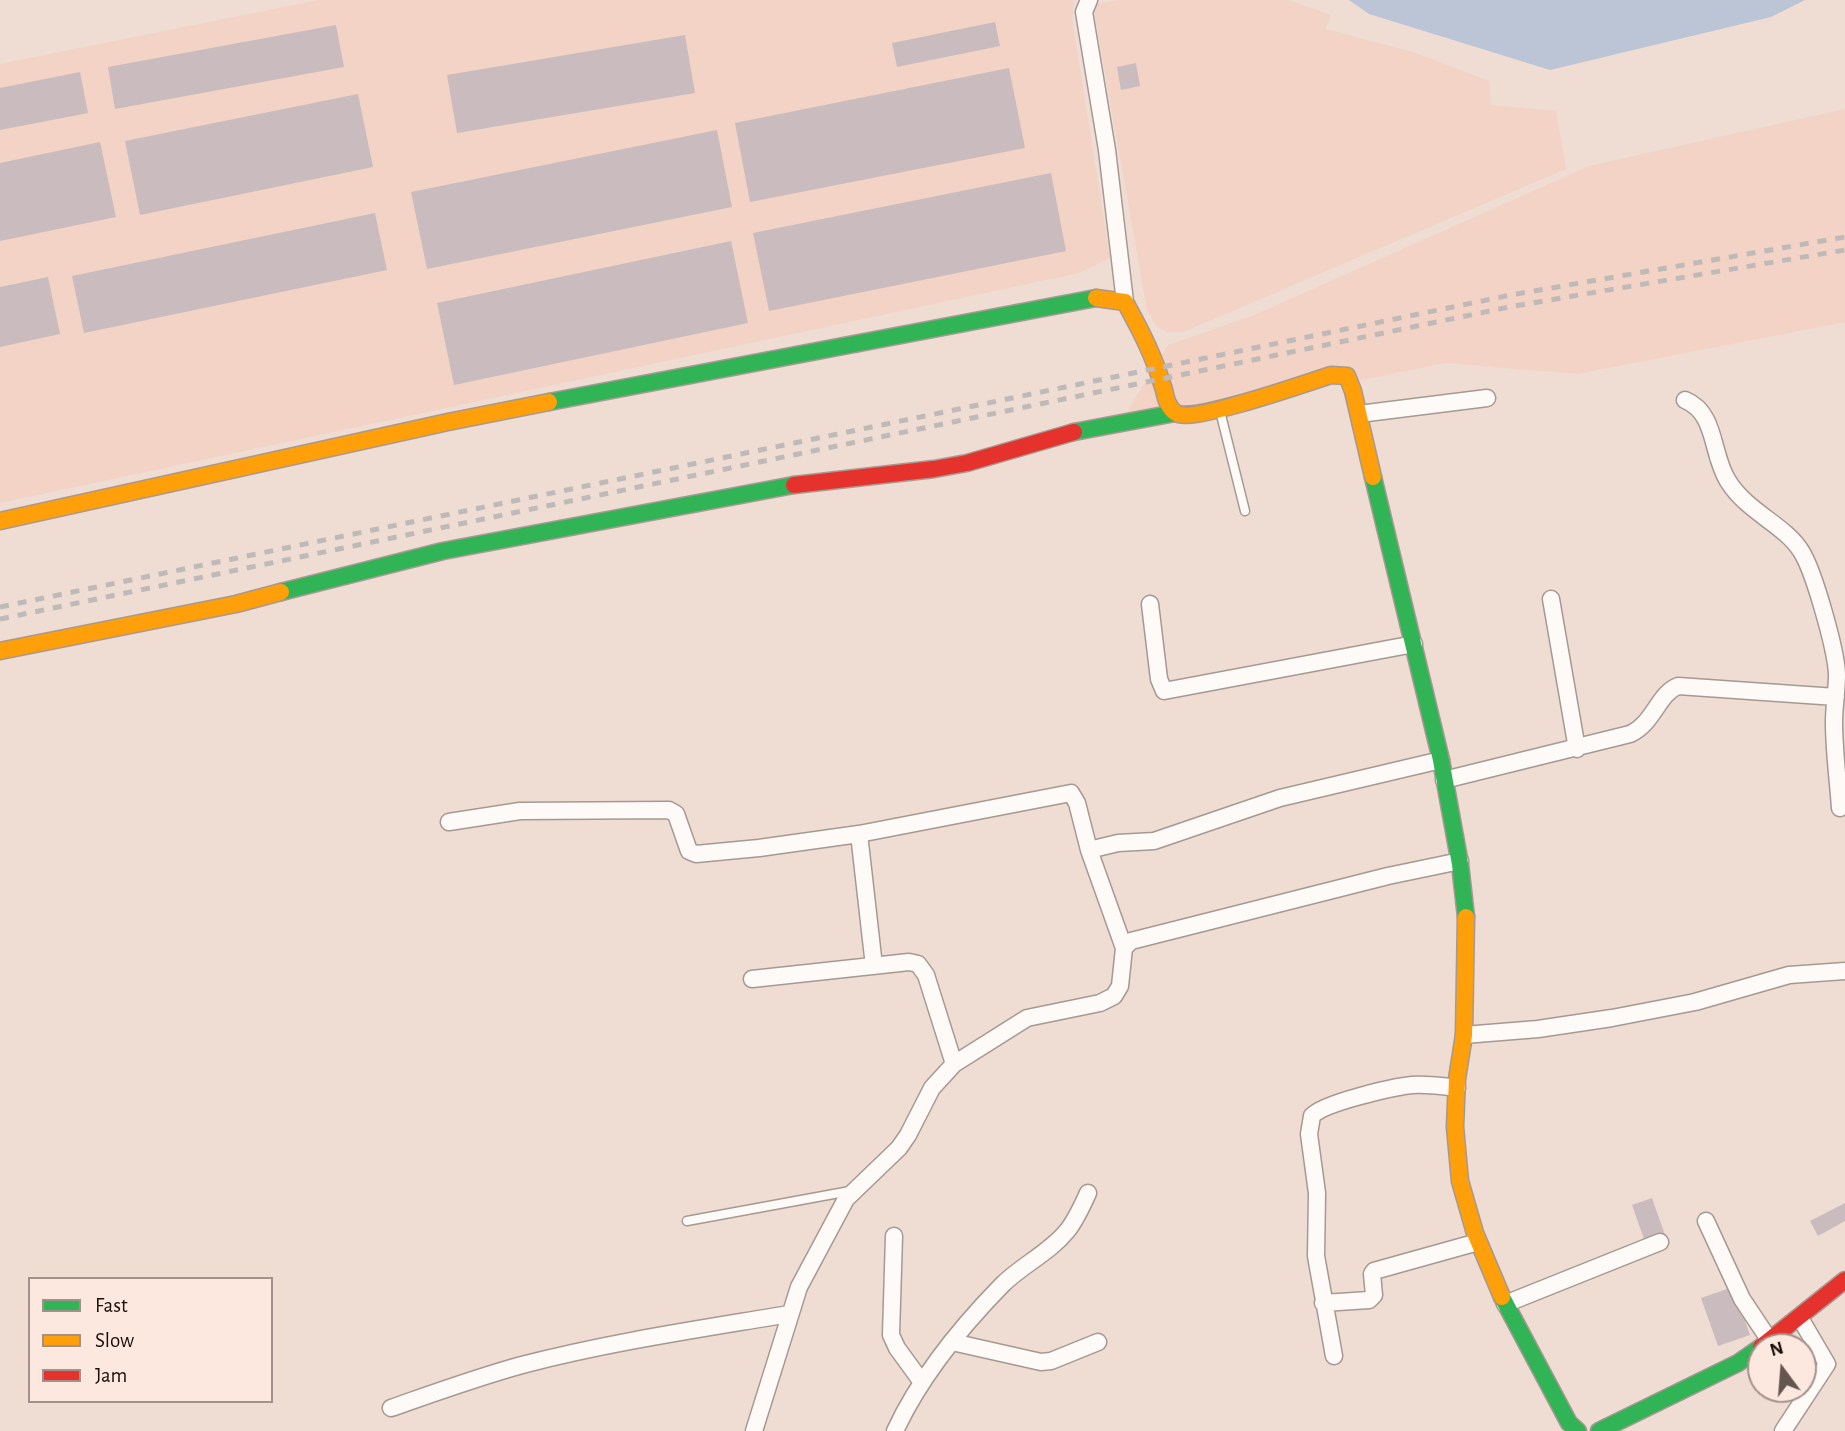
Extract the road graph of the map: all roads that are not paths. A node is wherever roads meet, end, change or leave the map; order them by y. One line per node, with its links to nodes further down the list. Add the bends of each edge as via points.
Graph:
1 (1089, 0): 2 (street, via 1084,12)
2 (1125, 302): 6 (main road, via 1154,356); 9 (main road, via 1078,300 462,419)
3 (1487, 398): 7 (street)
4 (1685, 400): 14 (street, via 1707,418 1723,471 1736,492 1801,551 1835,657)
5 (1220, 410): 6 (main road, via 1192,416); 7 (main road, via 1341,374 1351,383); 8 (lane)
6 (1175, 413): 13 (main road, via 1087,428 956,465 781,487 443,551 236,604)
7 (1359, 414): 12 (main road)
8 (1245, 511)
9 (0, 521)
10 (1551, 599): 15 (street)
11 (1150, 604): 12 (street, via 1164,691)
12 (1414, 644): 16 (main road)
13 (0, 651)
14 (1836, 697): 15 (street, via 1678,686 1636,731); 18 (street)
15 (1577, 748): 17 (street)
16 (1441, 760): 17 (main road); 21 (street, via 1280,798 1154,841)
17 (1444, 780): 22 (main road)
18 (1840, 808)
19 (449, 822): 20 (street, via 520,811 669,810 676,814 692,854)
20 (859, 834): 21 (street, via 1071,793); 24 (street)
21 (1089, 850): 23 (street)
22 (1460, 862): 23 (street, via 1138,939); 27 (main road, via 1466,911)
23 (1124, 948): 28 (street, via 1120,986 1114,996 1027,1018)
24 (874, 966): 26 (street); 28 (street, via 909,962 922,968)
25 (1845, 971): 27 (street, via 1789,975 1695,1002 1612,1018)
26 (752, 979)
27 (1464, 1035): 29 (main road)
28 (954, 1064): 30 (street, via 932,1088 899,1148)
29 (1457, 1087): 35 (main road, via 1460,1181); 38 (street, via 1403,1086 1325,1106 1312,1116 1309,1134 1317,1193 1316,1256)
30 (855, 1190): 32 (lane); 40 (street, via 808,1267)
31 (1088, 1193): 44 (street, via 1065,1234 1000,1287)
32 (687, 1221)
33 (1706, 1221): 42 (street)
34 (894, 1236): 48 (street, via 891,1335)
35 (1478, 1242): 38 (street, via 1374,1271 1374,1295 1369,1300); 39 (main road)
36 (1660, 1242): 39 (street)
37 (1845, 1280): 41 (main road)
38 (1324, 1303): 46 (street)
39 (1505, 1304): 52 (main road, via 1569,1423)
40 (789, 1314): 49 (street, via 584,1350 521,1365); 50 (street)
41 (1800, 1318): 43 (main road); 54 (street, via 1827,1364)
42 (1758, 1333)
43 (1780, 1333)
44 (952, 1342): 45 (street, via 1041,1362); 48 (street)
45 (1098, 1342)
46 (1334, 1356)
47 (1747, 1357): 53 (main road)
48 (921, 1381): 51 (street)
49 (391, 1408)
50 (754, 1431)
51 (895, 1431)
52 (1578, 1431)
53 (1599, 1431)
54 (1783, 1431)

